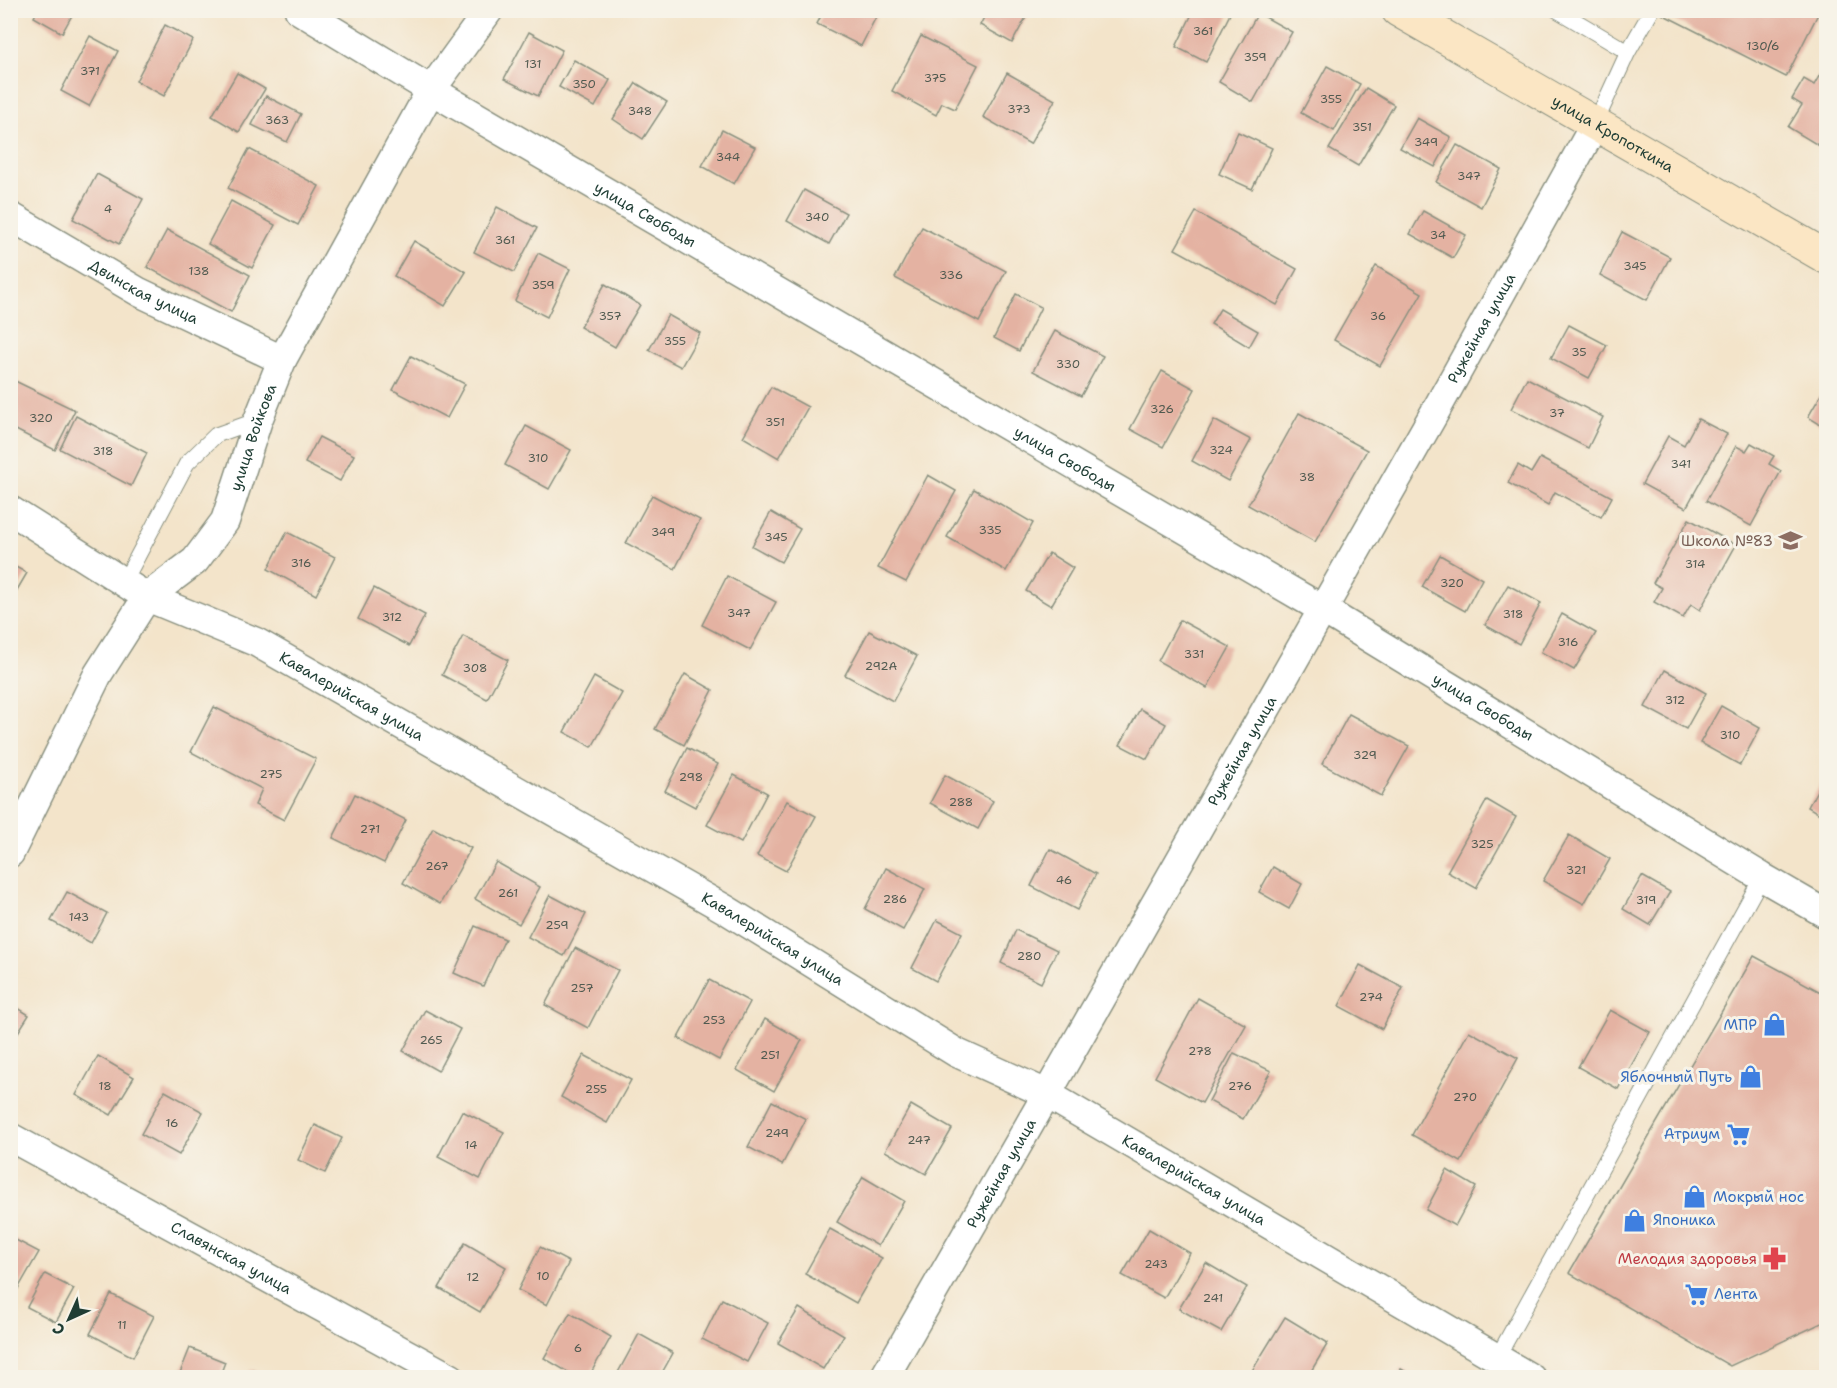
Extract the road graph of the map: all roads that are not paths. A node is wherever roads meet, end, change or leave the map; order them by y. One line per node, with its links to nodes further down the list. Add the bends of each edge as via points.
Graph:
1 (299, 10): 7 (street, улица Свободы)
2 (489, 10): 7 (street, улица Войкова)
3 (1398, 10): 8 (main road, улица Кропоткина)
4 (1557, 10): 6 (lane)
5 (1652, 10): 6 (lane)
6 (1628, 52): 8 (lane)
7 (432, 90): 11 (street, улица Войкова); 15 (street, улица Свободы)
8 (1595, 124): 10 (main road, улица Кропоткина); 15 (street, Ружейная улица)
9 (10, 216): 11 (street, Двинская улица, via 139,292)
10 (1827, 257)
11 (282, 360): 12 (street, улица Войкова)
12 (258, 420): 14 (lane, via 216,435 187,463); 14 (street, улица Войкова, via 225,521 195,561)
13 (10, 510): 14 (street, Кавалерийская улица)
14 (136, 589): 16 (street, улица Войкова); 19 (street, Кавалерийская улица, via 256,642 724,909 957,1053)
15 (1322, 609): 17 (street, улица Свободы); 19 (street, Ружейная улица)
16 (10, 854)
17 (1762, 878): 18 (street, улица Свободы); 21 (lane)
18 (1827, 914)
19 (1047, 1094): 21 (street, Кавалерийская улица); 23 (street, Ружейная улица)
20 (10, 1137): 22 (street, Славянская улица)
21 (1497, 1358): 24 (street, Кавалерийская улица)
22 (451, 1377)
23 (884, 1377)
24 (1531, 1377)

